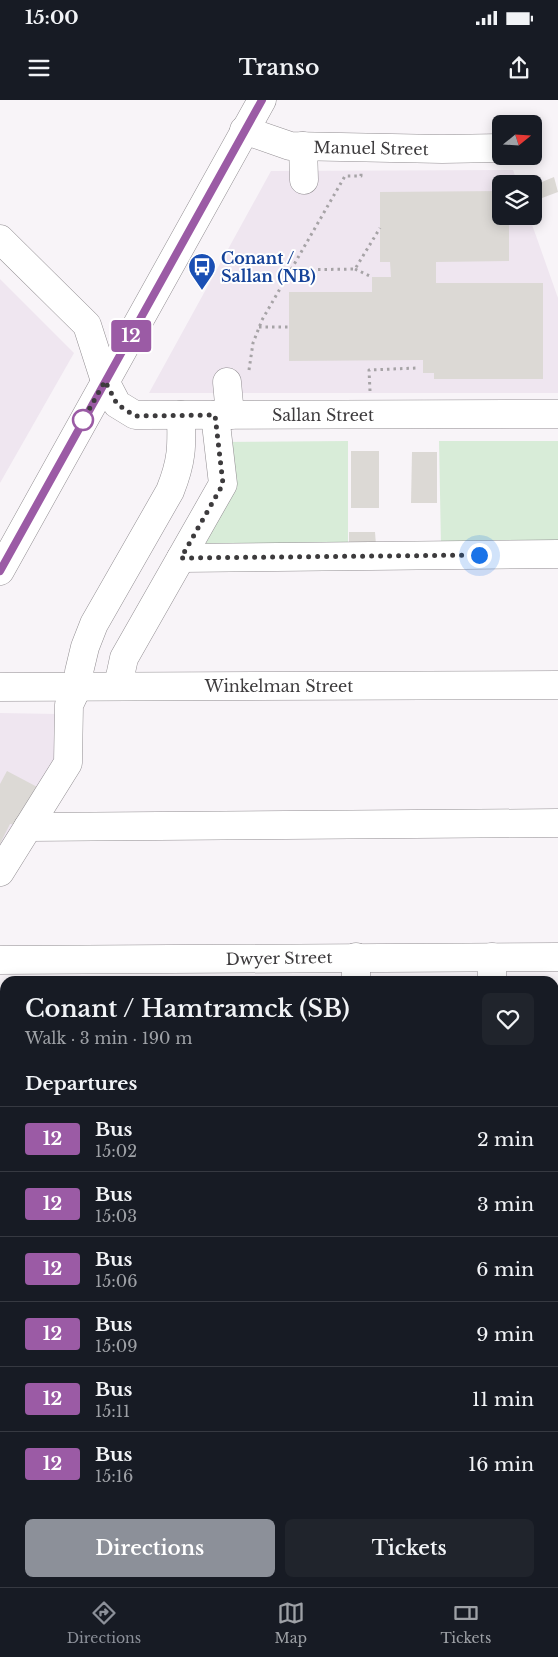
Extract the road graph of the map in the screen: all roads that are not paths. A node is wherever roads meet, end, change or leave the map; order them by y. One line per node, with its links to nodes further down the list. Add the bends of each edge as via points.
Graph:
1 (262, 100): 2 (street)
2 (244, 130): 3 (street, Manuel Street, via 290,146); 7 (street)
3 (303, 146): 4 (street, Manuel Street); 5 (street)
4 (492, 148)
5 (304, 180)
6 (0, 239): 7 (street, Sallan Street, via 87,325)
7 (105, 381): 10 (street, Sallan Street, via 117,404 135,416); 14 (street)
8 (238, 381): 11 (street)
9 (558, 414): 11 (street, Sallan Street)
10 (181, 415): 11 (street, Sallan Street); 16 (street, via 179,467 170,491 94,624 85,647)
11 (222, 415): 13 (street, via 223,484)
12 (558, 554): 13 (street)
13 (181, 558): 17 (street, via 124,658)
14 (0, 571)
15 (0, 686): 16 (street, Winkelman Street)
16 (78, 686): 17 (street, Winkelman Street); 20 (street, via 69,705 68,763)
17 (118, 686): 18 (street, Winkelman Street)
18 (558, 686)
19 (558, 823): 20 (street)
20 (28, 827): 21 (street)
21 (0, 872)
22 (558, 957): 25 (street, Dwyer Street)
23 (0, 960): 24 (street, Dwyer Street)
24 (356, 969): 25 (street, Dwyer Street)
25 (492, 969)

